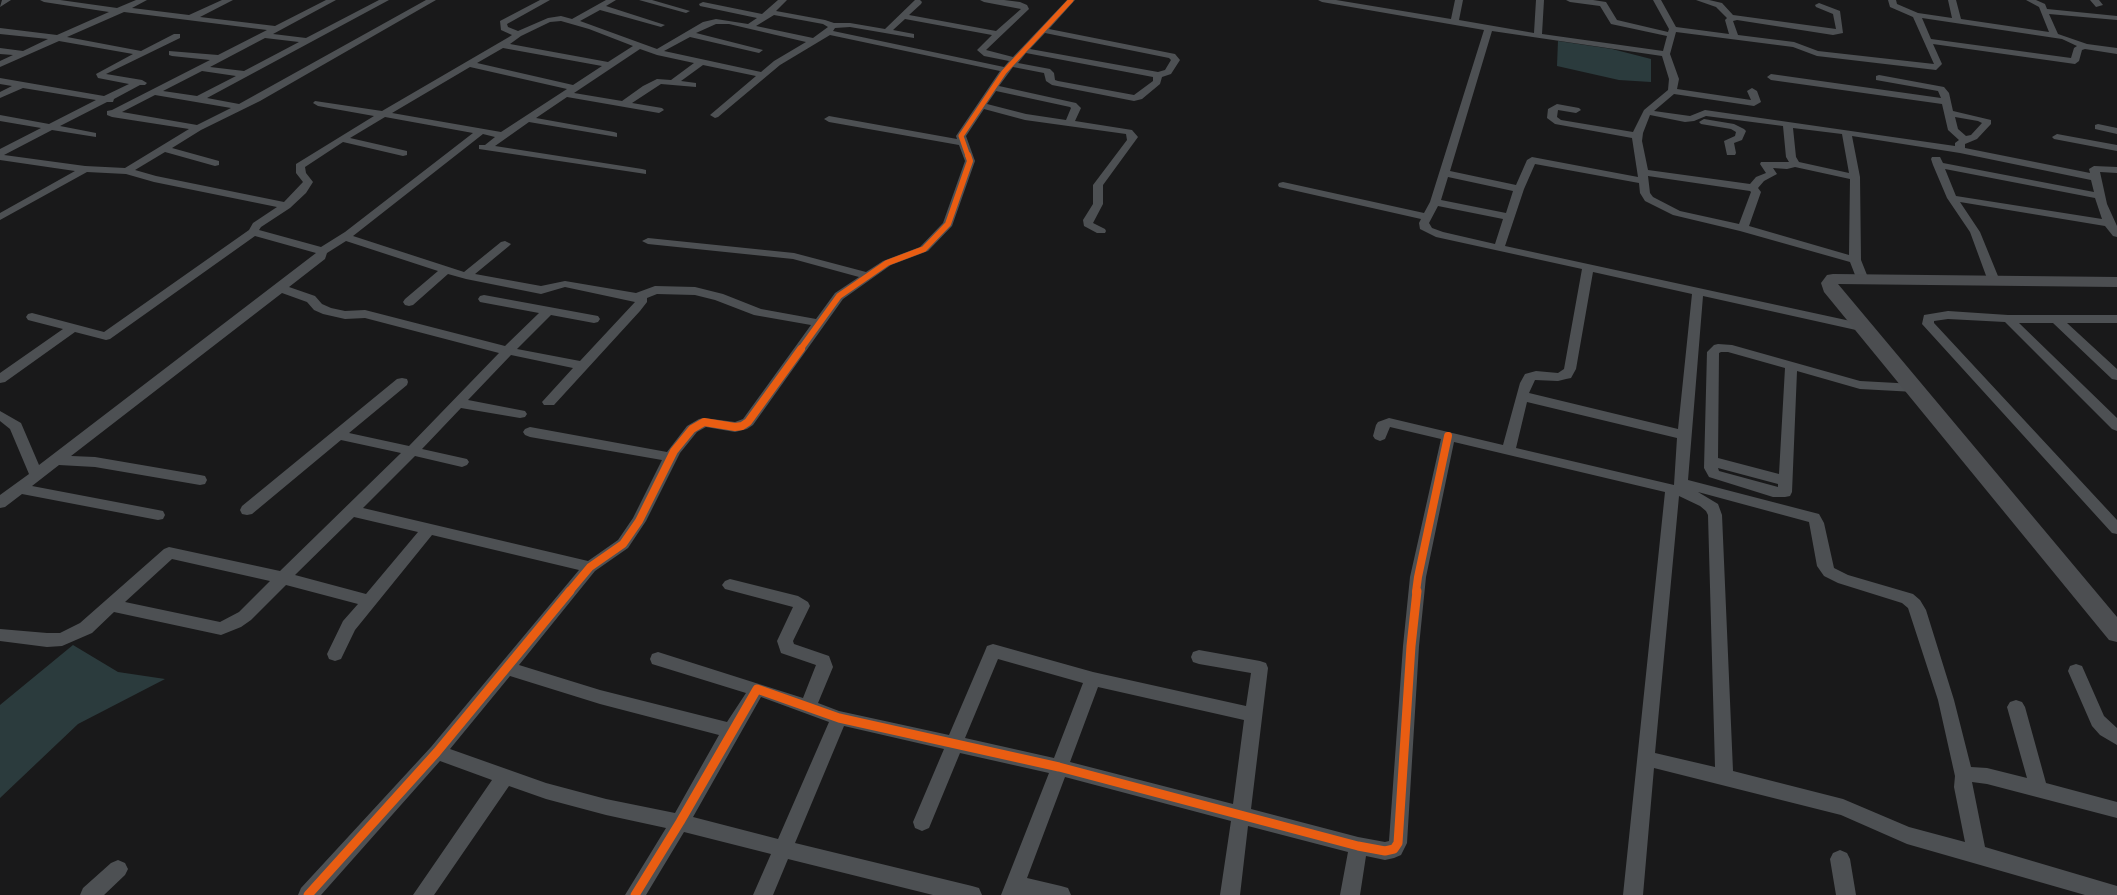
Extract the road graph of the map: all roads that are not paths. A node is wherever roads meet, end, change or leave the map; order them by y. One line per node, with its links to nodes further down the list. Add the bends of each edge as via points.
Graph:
1 (8, 0): 26 (street)
2 (44, 0): 30 (street)
3 (143, 0): 30 (street)
4 (229, 0): 36 (street)
5 (332, 0): 45 (street)
6 (385, 0): 62 (street)
7 (432, 0): 107 (street)
8 (546, 0): 51 (street, via 503,24 504,28)
9 (612, 0): 28 (street)
10 (643, 0): 31 (street)
11 (783, 0): 34 (street)
12 (984, 0): 53 (street, via 1024,7 1025,10)
13 (1071, 0): 47 (street)
14 (1322, 0): 29 (street)
15 (1390, 0): 29 (street)
16 (1459, 0): 41 (street)
17 (1540, 0): 58 (street)
18 (1570, 0): 50 (street, via 1599,2 1614,22)
19 (1657, 0): 50 (street)
20 (1700, 0): 37 (street, via 1719,5)
21 (1890, 0): 33 (street, via 1894,5)
22 (1952, 0): 39 (street)
23 (2030, 0): 32 (street, via 2040,3)
24 (918, 2): 35 (street)
25 (703, 4): 34 (street)
26 (0, 5)
27 (1819, 5): 37 (street, via 1837,13 1840,31)
28 (600, 7): 40 (street); 42 (street)
29 (1385, 9): 41 (street)
30 (121, 10): 36 (street); 60 (street)
31 (686, 11)
32 (2046, 11): 38 (street); 55 (street)
33 (1916, 14): 39 (street); 61 (street)
34 (766, 16): 43 (street); 46 (street, via 781,14)
35 (903, 16): 49 (street); 53 (street)
36 (190, 18): 45 (street)
37 (1731, 18): 59 (street)
38 (2117, 18)
39 (1957, 20): 55 (street)
40 (574, 21): 51 (street, via 556,18); 65 (street)
41 (1455, 21): 44 (street)
42 (662, 25)
43 (749, 27): 52 (street, via 716,21); 63 (street)
44 (1489, 28): 58 (street); 152 (street)
45 (276, 29): 54 (street)
46 (831, 29): 49 (street, via 850,24); 63 (street); 77 (street)
47 (1042, 30): 77 (street); 84 (street, via 1176,58 1168,72)
48 (0, 31): 60 (street)
49 (887, 31): 57 (street)
50 (1672, 32): 59 (street); 74 (street)
51 (518, 34): 64 (street)
52 (689, 34): 67 (street); 70 (street)
53 (998, 34): 77 (street, via 982,52)
54 (263, 35): 62 (street); 75 (street)
55 (2054, 35): 66 (street, via 2070,38)
56 (177, 36): 72 (street)
57 (911, 36)
58 (1538, 36): 74 (street)
59 (1734, 37): 61 (street, via 1794,45 1817,53 1936,67 1938,64)
60 (58, 38): 71 (street); 72 (street)
61 (1928, 40): 66 (street, via 2075,61 2078,48)
62 (307, 41): 82 (street)
63 (813, 41): 83 (street)
64 (503, 45): 79 (street); 80 (street)
65 (640, 45): 70 (street); 80 (street)
66 (2085, 46): 69 (street)
67 (760, 50)
68 (0, 51): 71 (street)
69 (2117, 51)
70 (657, 52): 76 (street)
71 (23, 53): 78 (street)
72 (140, 53): 88 (street, via 100,74)
73 (172, 53): 75 (street)
74 (1666, 54): 95 (street, via 1674,79)
75 (218, 58): 81 (street)
76 (703, 61): 83 (street); 89 (street)
77 (1014, 61): 84 (street); 84 (street, via 1050,73 1051,81 1055,83 1134,98 1157,82); 94 (street)
78 (0, 64)
79 (469, 64): 93 (street); 114 (street)
80 (610, 64): 93 (street)
81 (199, 68): 82 (street); 91 (street)
82 (244, 74): 101 (street)
83 (764, 74): 115 (street)
84 (1158, 75)
85 (1770, 77): 102 (street)
86 (1879, 78): 102 (street, via 1941,89)
87 (0, 81): 90 (street)
88 (139, 82): 91 (street); 100 (street)
89 (674, 82): 92 (street); 105 (street, via 654,82)
90 (21, 85): 99 (street); 100 (street)
91 (165, 86): 97 (street)
92 (693, 86)
93 (575, 88): 98 (street)
94 (994, 88): 106 (street); 120 (street, via 1073,105 1076,108)
95 (1672, 91): 96 (street, via 1754,103); 111 (street)
96 (1752, 91)
97 (153, 92): 101 (street); 103 (street)
98 (565, 94): 105 (street); 117 (street)
99 (0, 95)
100 (107, 99): 103 (street); 108 (street)
101 (199, 99): 107 (street, via 233,104)
102 (1946, 102): 112 (street)
103 (131, 103): 113 (street)
104 (318, 103): 114 (street)
105 (624, 104): 109 (street)
106 (982, 105): 120 (street, via 1025,117); 135 (street, via 961,136)
107 (238, 108): 123 (street)
108 (88, 110): 113 (street); 122 (street)
109 (659, 110)
110 (1576, 110): 131 (street, via 1556,107 1552,118 1558,122)
111 (1646, 112): 119 (street); 131 (street)
112 (1949, 113): 134 (street, via 1953,130); 134 (street, via 1988,122 1974,137)
113 (112, 114): 123 (street)
114 (382, 114): 126 (street); 133 (street)
115 (715, 115)
116 (0, 118): 122 (street)
117 (527, 119): 129 (street); 130 (street)
118 (829, 119): 135 (street)
119 (1691, 119): 121 (street, via 1705,113); 143 (street, via 1740,129 1741,136 1729,141)
120 (1070, 123): 168 (street, via 1122,130 1132,137 1098,185 1098,204 1088,224)
121 (1788, 125): 127 (street); 146 (street, via 1791,157)
122 (50, 128): 128 (street); 144 (street)
123 (198, 128): 140 (street)
124 (2098, 128): 125 (street)
125 (2117, 130)
126 (480, 132): 129 (street); 136 (street)
127 (1846, 132): 137 (street); 154 (street)
128 (93, 135)
129 (504, 135): 138 (street)
130 (614, 135)
131 (1638, 136): 153 (street)
132 (2058, 137): 139 (street)
133 (341, 139): 142 (street); 162 (street, via 300,166 308,182)
134 (1965, 140): 141 (street, via 1960,143)
135 (962, 143): 180 (street, via 970,161 948,224 924,248 886,263)
136 (464, 145): 138 (street); 171 (street)
137 (1931, 146): 141 (street); 147 (street)
138 (487, 148): 151 (street)
139 (2117, 148)
140 (164, 149): 145 (street); 150 (street)
141 (1960, 150): 155 (street)
142 (403, 153)
143 (1731, 153)
144 (0, 155): 148 (street)
145 (215, 163)
146 (1795, 164): 154 (street); 157 (street, via 1765,164 1772,174 1760,179)
147 (1938, 165): 159 (street); 160 (street)
148 (85, 169): 150 (street); 164 (street)
149 (2117, 170): 155 (street, via 2094,169)
150 (127, 171): 162 (street)
151 (642, 172)
152 (1444, 174): 158 (street); 161 (street)
153 (1644, 176): 157 (street); 158 (street, via 1532,160); 167 (street, via 1645,194 1668,210)
154 (1855, 177): 176 (street)
155 (2094, 177): 159 (street)
156 (1283, 185): 165 (street)
157 (1753, 188): 167 (street, via 1756,192)
158 (1519, 189): 163 (street)
159 (2100, 196): 166 (street)
160 (1952, 198): 166 (street); 182 (street, via 1973,227)
161 (1435, 202): 163 (street); 165 (street)
162 (286, 206): 169 (street, via 257,225)
163 (1510, 216): 174 (street)
164 (0, 217)
165 (1428, 217): 174 (street, via 1424,227 1432,233)
166 (2109, 223): 170 (street)
167 (1743, 228): 176 (street)
168 (1101, 231)
169 (253, 232): 175 (street); 196 (street, via 106,336)
170 (2117, 234)
171 (345, 237): 175 (street); 178 (street)
172 (648, 241): 180 (street, via 794,256)
173 (506, 244): 179 (street)
174 (1499, 248): 177 (street)
175 (322, 252): 184 (street, via 322,257)
176 (1855, 260): 181 (street)
177 (1588, 267): 185 (street); 205 (street, via 1570,369 1566,375 1558,377 1530,377)
178 (446, 270): 179 (street); 188 (street)
179 (466, 276): 186 (street, via 541,290 565,284)
180 (868, 276): 195 (street, via 839,296)
181 (1863, 280): 182 (street); 197 (street, via 1833,280 1829,283)
182 (1994, 281): 183 (street)
183 (2117, 282)
184 (280, 288): 198 (street, via 305,296 318,308 327,311 365,314); 219 (street)
185 (1698, 292): 197 (street); 212 (street)
186 (641, 296): 195 (street, via 655,290 695,291 758,312); 199 (street, via 641,302)
187 (484, 300): 189 (street)
188 (410, 302)
189 (548, 311): 192 (street); 198 (street)
190 (32, 316): 196 (street)
191 (2117, 318): 194 (street)
192 (594, 319)
193 (2008, 319): 194 (street); 210 (street); 230 (street, via 1948,315 1928,318 1928,324)
194 (2056, 319): 201 (street)
195 (818, 323): 218 (street, via 748,422 734,427 698,424)
196 (74, 327): 202 (street)
197 (1865, 328): 204 (street)
198 (508, 351): 199 (street); 207 (street)
199 (583, 366): 206 (street)
200 (1791, 366): 200 (street, via 1786,481 1711,461 1713,352 1718,348 1728,348); 204 (street, via 1860,385)
201 (2117, 376)
202 (0, 380)
203 (402, 382): 213 (street)
204 (1914, 388): 236 (street)
205 (1522, 396): 212 (street); 217 (street)
206 (549, 402)
207 (458, 403): 208 (street); 216 (street)
208 (520, 414)
209 (0, 415): 221 (street, via 16,426)
210 (2117, 426)
211 (530, 432): 218 (street)
212 (1684, 435): 224 (street)
213 (338, 436): 216 (street); 226 (street)
214 (1380, 436): 215 (street, via 1383,425 1389,422)
215 (1448, 436): 217 (street); 263 (street, via 1418,577 1398,843 1394,849 1385,850)
216 (412, 452): 220 (street); 227 (street)
217 (1508, 452): 224 (street)
218 (670, 457): 231 (street, via 639,521 623,544)
219 (54, 460): 221 (street); 222 (street, via 94,462)
220 (462, 462)
221 (36, 474): 223 (street)
222 (200, 480)
223 (18, 488): 225 (street); 228 (street)
224 (1679, 488): 253 (street); 256 (street, via 1814,518 1829,572 1907,598 1914,604 1946,700); 257 (street, via 1705,502 1713,508 1715,515)
225 (0, 503)
226 (247, 510)
227 (351, 511): 229 (street); 232 (street)
228 (158, 515)
229 (429, 528): 231 (street); 234 (street)
230 (2117, 529)
231 (590, 567): 241 (street)
232 (282, 578): 234 (street); 235 (street, via 244,616 220,629); 235 (street, via 170,553)
233 (730, 586): 245 (street, via 798,602 802,606 785,641 787,648 824,661 825,667)
234 (370, 601): 238 (street, via 349,626)
235 (110, 605): 237 (street, via 86,628 62,639)
236 (2117, 633)
237 (0, 635)
238 (335, 654)
239 (1199, 657): 247 (street, via 1260,668)
240 (658, 659): 244 (street)
241 (506, 668): 249 (street, via 600,698); 252 (street)
242 (2076, 670): 250 (street, via 2098,720)
243 (1093, 679): 247 (street); 251 (street, via 993,651); 254 (street)
244 (757, 690): 245 (street); 249 (street)
245 (808, 707): 248 (street)
246 (2016, 707): 258 (street)
247 (1254, 715): 260 (street)
248 (839, 718): 251 (street); 264 (street)
249 (731, 731): 261 (street)
250 (2117, 737)
251 (954, 743): 254 (street); 262 (street)
252 (437, 752): 255 (street); 270 (street)
253 (1647, 759): 257 (street); 278 (street)
254 (1059, 766): 260 (street); 268 (street)
255 (505, 776): 261 (street, via 546,791); 271 (street)
256 (1964, 776): 258 (street, via 1986,776); 265 (street)
257 (1724, 777): 265 (street, via 1843,807 1907,836)
258 (2039, 790): 259 (street)
259 (2117, 810)
260 (1240, 815): 263 (street); 276 (street)
261 (680, 822): 264 (street); 272 (street)
262 (922, 822)
263 (1358, 846): 277 (street)
264 (784, 849): 273 (street); 274 (street)
265 (1977, 854): 280 (street)
266 (1840, 859): 279 (street)
267 (118, 869): 269 (street)
268 (1013, 890): 275 (street)
269 (90, 895)
270 (308, 895)
271 (423, 895)
272 (635, 895)
273 (763, 895)
274 (972, 895)
275 (1062, 895)
276 (1230, 895)
277 (1350, 895)
278 (1634, 895)
279 (1846, 895)
280 (2117, 895)

